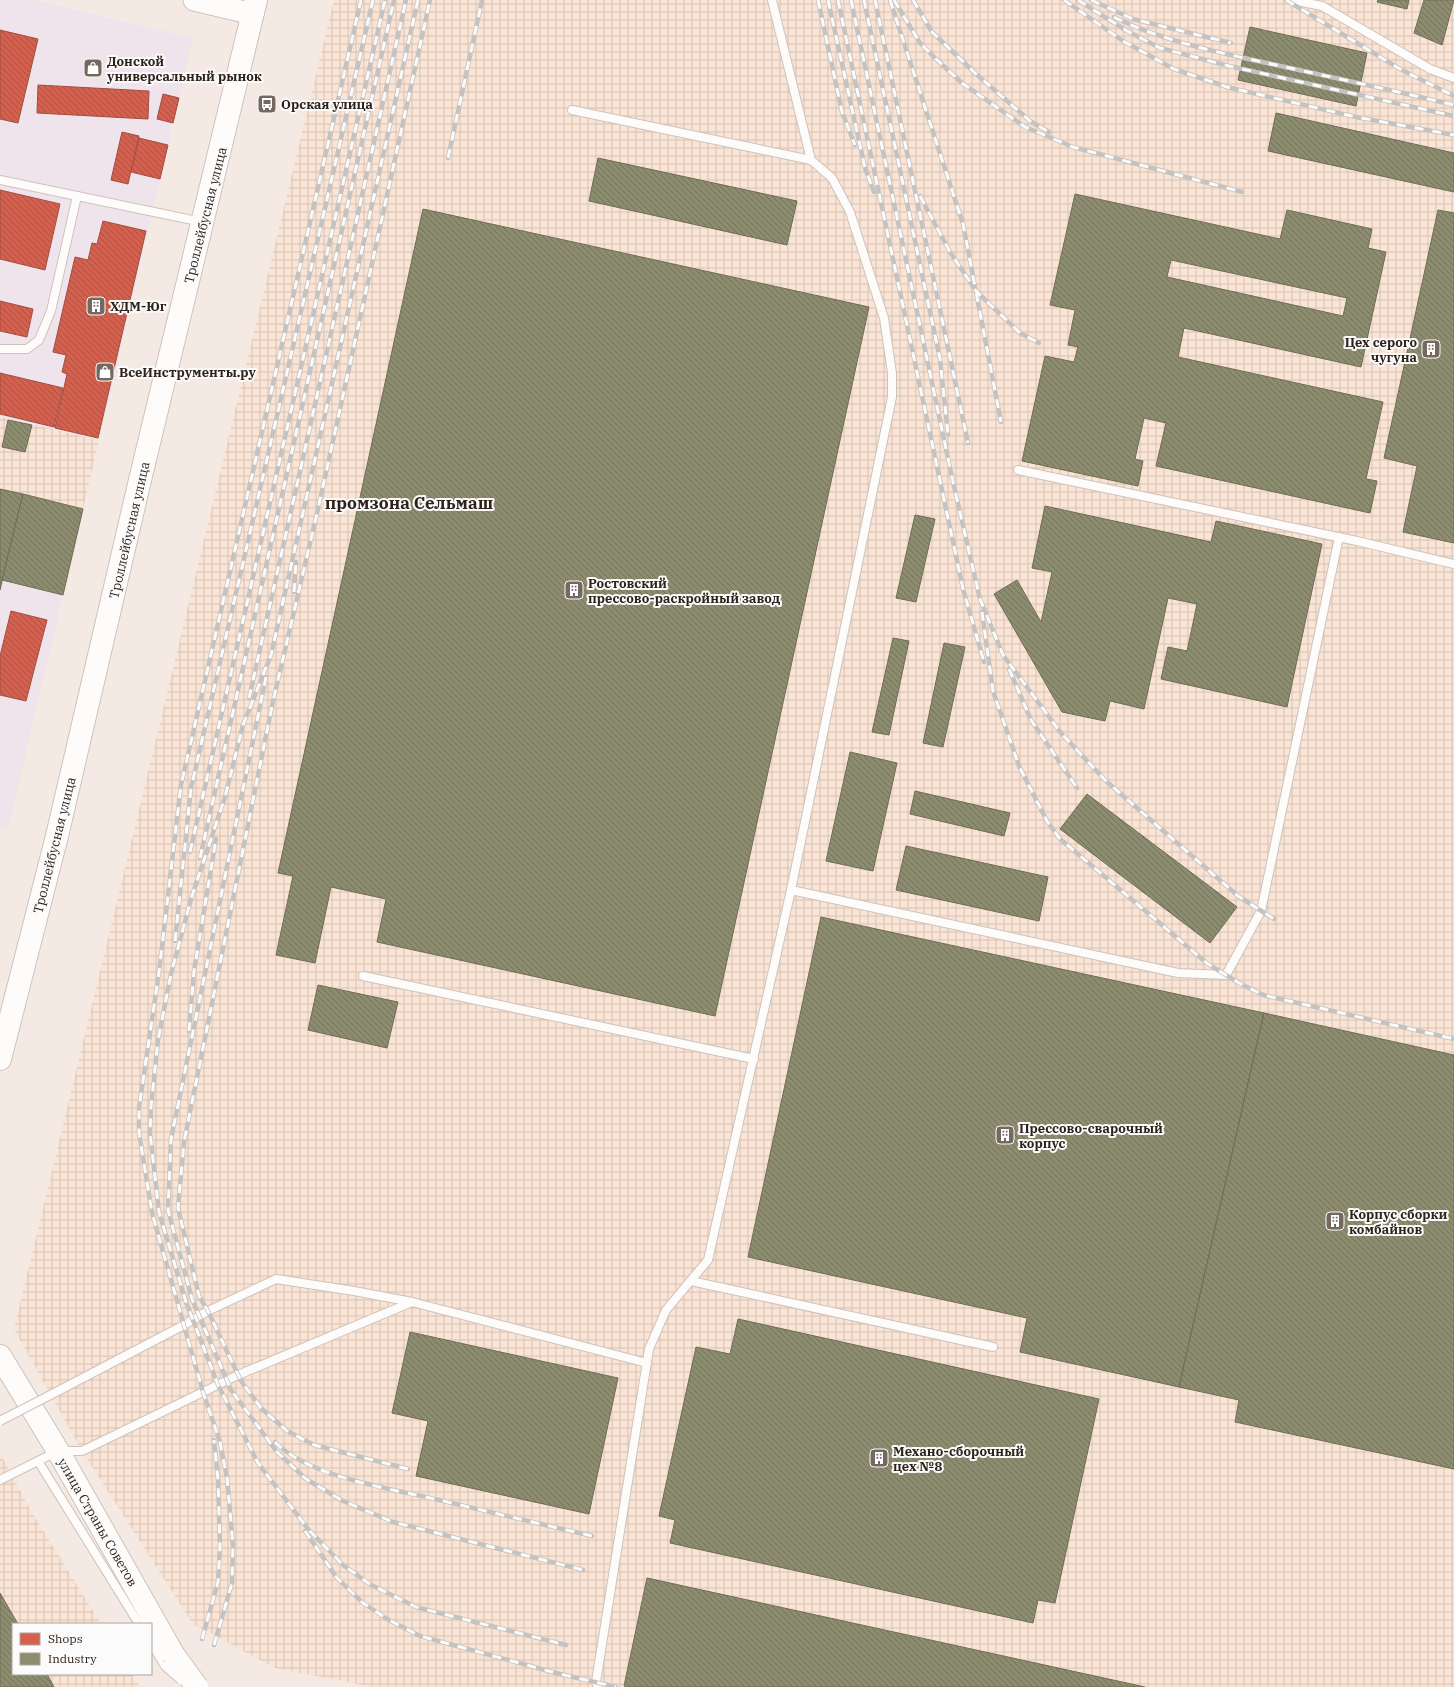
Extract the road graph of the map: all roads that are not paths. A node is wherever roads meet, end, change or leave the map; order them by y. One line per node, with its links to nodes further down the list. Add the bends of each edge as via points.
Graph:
1 (194, 0): 4 (street)
2 (772, 0): 7 (lane)
3 (1292, 0): 5 (lane, via 1322,6 1430,69)
4 (254, 7): 10 (main road, Троллейбусная улица)
5 (1454, 78)
6 (572, 110): 7 (lane)
7 (811, 160): 15 (lane, via 832,178 850,212 884,318 892,373 892,397)
8 (0, 180): 9 (lane)
9 (77, 196): 10 (lane); 11 (lane, via 51,311 39,340 27,350)
10 (203, 222): 18 (main road, Троллейбусная улица, via 57,836)
11 (0, 349)
12 (1018, 470): 13 (lane)
13 (1339, 537): 14 (lane); 15 (lane, via 1261,911 1226,975 1178,973)
14 (1454, 564)
15 (792, 890): 17 (lane)
16 (363, 976): 17 (lane)
17 (754, 1058): 19 (lane, via 708,1260)
18 (0, 1059)
19 (691, 1281): 21 (lane); 23 (lane, via 666,1310 649,1349)
20 (412, 1302): 23 (lane); 24 (lane, bridge, via 276,1279 208,1311); 25 (lane, via 238,1375 82,1451)
21 (993, 1347)
22 (0, 1356): 25 (main road, улица Страны Советов)
23 (646, 1363): 35 (lane, via 596,1682)
24 (0, 1421)
25 (58, 1451): 26 (lane); 29 (main road, улица Страны Советов)
26 (38, 1461): 27 (lane); 28 (lane)
27 (0, 1480)
28 (138, 1623)
29 (149, 1623)
30 (152, 1628): 32 (main road, улица Страны Советов)
31 (152, 1644): 32 (lane)
32 (169, 1660): 33 (lane, bridge); 34 (main road, улица Страны Советов, bridge)
33 (188, 1687)
34 (197, 1687)
35 (598, 1687)

